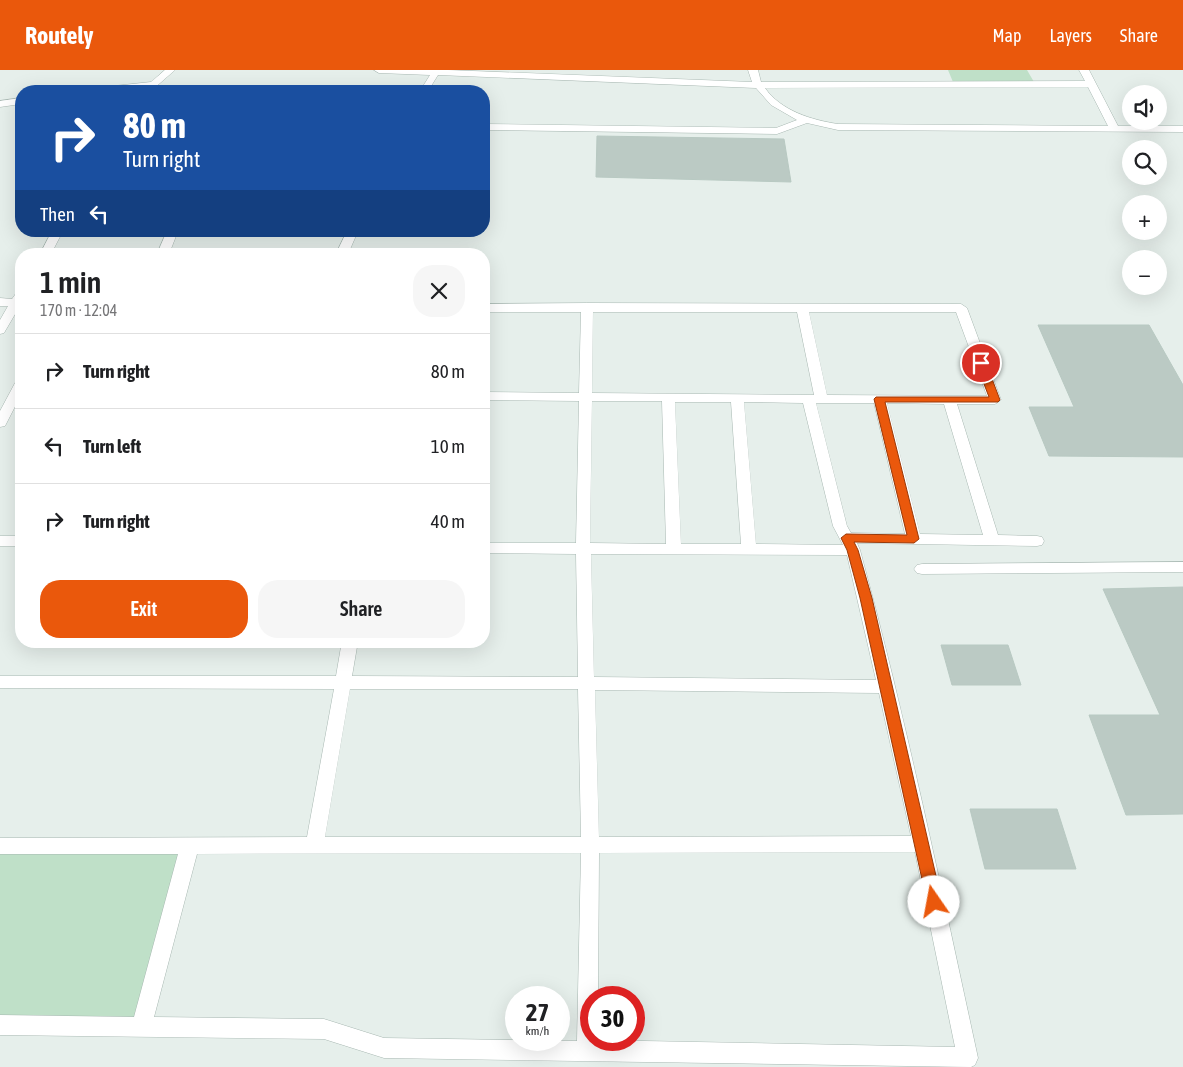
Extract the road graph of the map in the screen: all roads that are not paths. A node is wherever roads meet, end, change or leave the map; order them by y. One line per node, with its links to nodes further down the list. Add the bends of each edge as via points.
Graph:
1 (170, 70): 6 (street)
2 (379, 70): 5 (street)
3 (753, 70): 10 (street)
4 (1084, 70): 7 (street)
5 (436, 71): 9 (street); 10 (street)
6 (154, 84): 8 (street)
7 (1092, 84): 10 (street, via 848,80); 15 (street)
8 (146, 85)
9 (428, 85)
10 (759, 85): 13 (street, via 776,104)
11 (15, 102): 12 (street)
12 (0, 104)
13 (805, 120): 14 (street, via 777,131); 15 (street, via 838,127)
14 (490, 127)
15 (1114, 128): 16 (street)
16 (1183, 129)
17 (55, 237): 18 (street)
18 (48, 248)
19 (0, 302): 20 (street)
20 (15, 305)
21 (802, 307): 24 (street); 31 (street); 33 (street, via 961,308 995,400)
22 (15, 308): 25 (street)
23 (490, 308): 24 (street)
24 (587, 308): 28 (street)
25 (0, 330)
26 (15, 394): 34 (street)
27 (490, 396): 28 (street)
28 (585, 397): 29 (street); 42 (street)
29 (668, 398): 30 (street); 43 (street)
30 (737, 398): 31 (street); 44 (street)
31 (815, 399): 32 (street); 40 (street, via 840,526)
32 (879, 399): 33 (street); 35 (street)
33 (949, 400): 36 (street)
34 (0, 423)
35 (914, 539): 36 (street); 40 (street)
36 (992, 540): 39 (street)
37 (0, 541): 38 (street)
38 (15, 541)
39 (1037, 541)
40 (849, 544): 44 (street); 51 (street)
41 (490, 548): 42 (street)
42 (583, 549): 43 (street); 49 (street)
43 (674, 549): 44 (street)
44 (749, 550)
45 (1183, 567): 46 (street)
46 (922, 569)
47 (349, 648): 50 (street)
48 (0, 682): 50 (street)
49 (586, 683): 50 (street); 51 (street); 55 (street)
50 (343, 684): 54 (street)
51 (886, 686): 52 (street)
52 (922, 844): 55 (street); 59 (street, via 968,1058)
53 (190, 845): 54 (street); 56 (street); 58 (street)
54 (315, 845): 55 (street)
55 (590, 845): 59 (street)
56 (0, 846)
57 (0, 1025): 58 (street)
58 (141, 1027): 59 (street, via 324,1029 384,1048)
59 (586, 1052)

